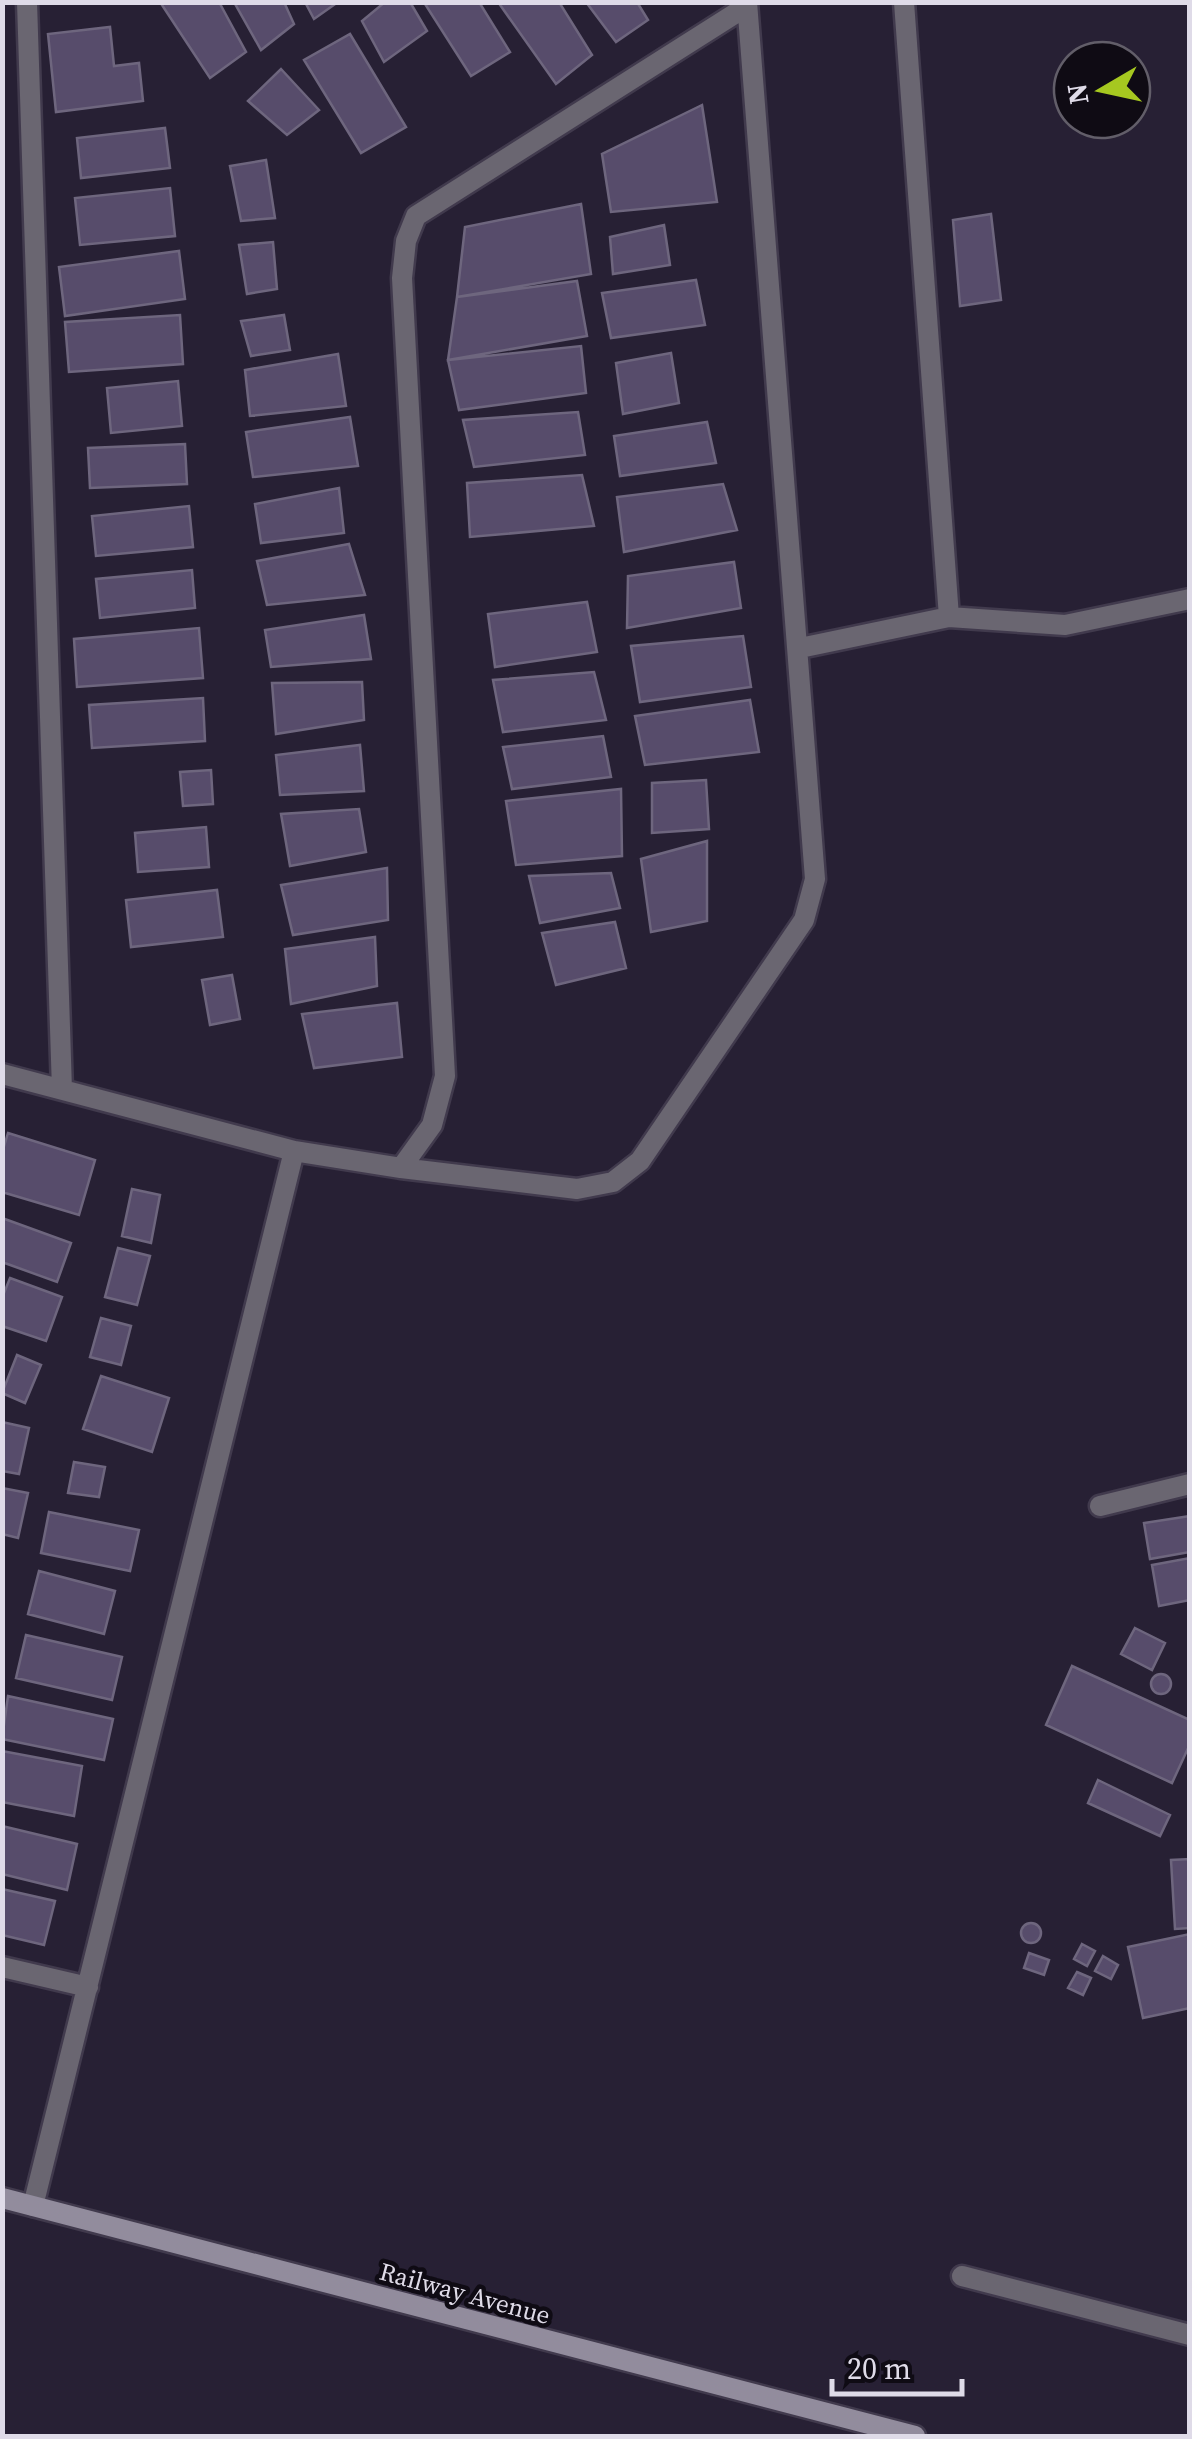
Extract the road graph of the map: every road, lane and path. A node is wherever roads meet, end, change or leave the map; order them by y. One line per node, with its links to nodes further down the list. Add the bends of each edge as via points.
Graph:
1 (27, 2): 8 (street)
2 (904, 2): 5 (street)
3 (747, 4): 6 (street); 10 (street, via 416,216 406,241 402,278 445,1076 432,1126)
4 (1190, 600): 5 (street, via 1065,625)
5 (949, 617): 6 (street)
6 (800, 648): 10 (street, via 815,879 804,920 640,1161 613,1182 578,1189)
7 (2, 1074): 8 (street)
8 (62, 1090): 9 (street)
9 (294, 1151): 10 (street); 14 (street)
10 (401, 1168)
11 (1190, 1484): 12 (street)
12 (1100, 1506)
13 (2, 1967): 14 (street)
14 (88, 1986): 16 (street)
15 (2, 2198): 16 (street, Railway Avenue)
16 (33, 2206): 19 (street, Railway Avenue)
17 (962, 2276): 18 (street)
18 (1190, 2336)
19 (915, 2436)

